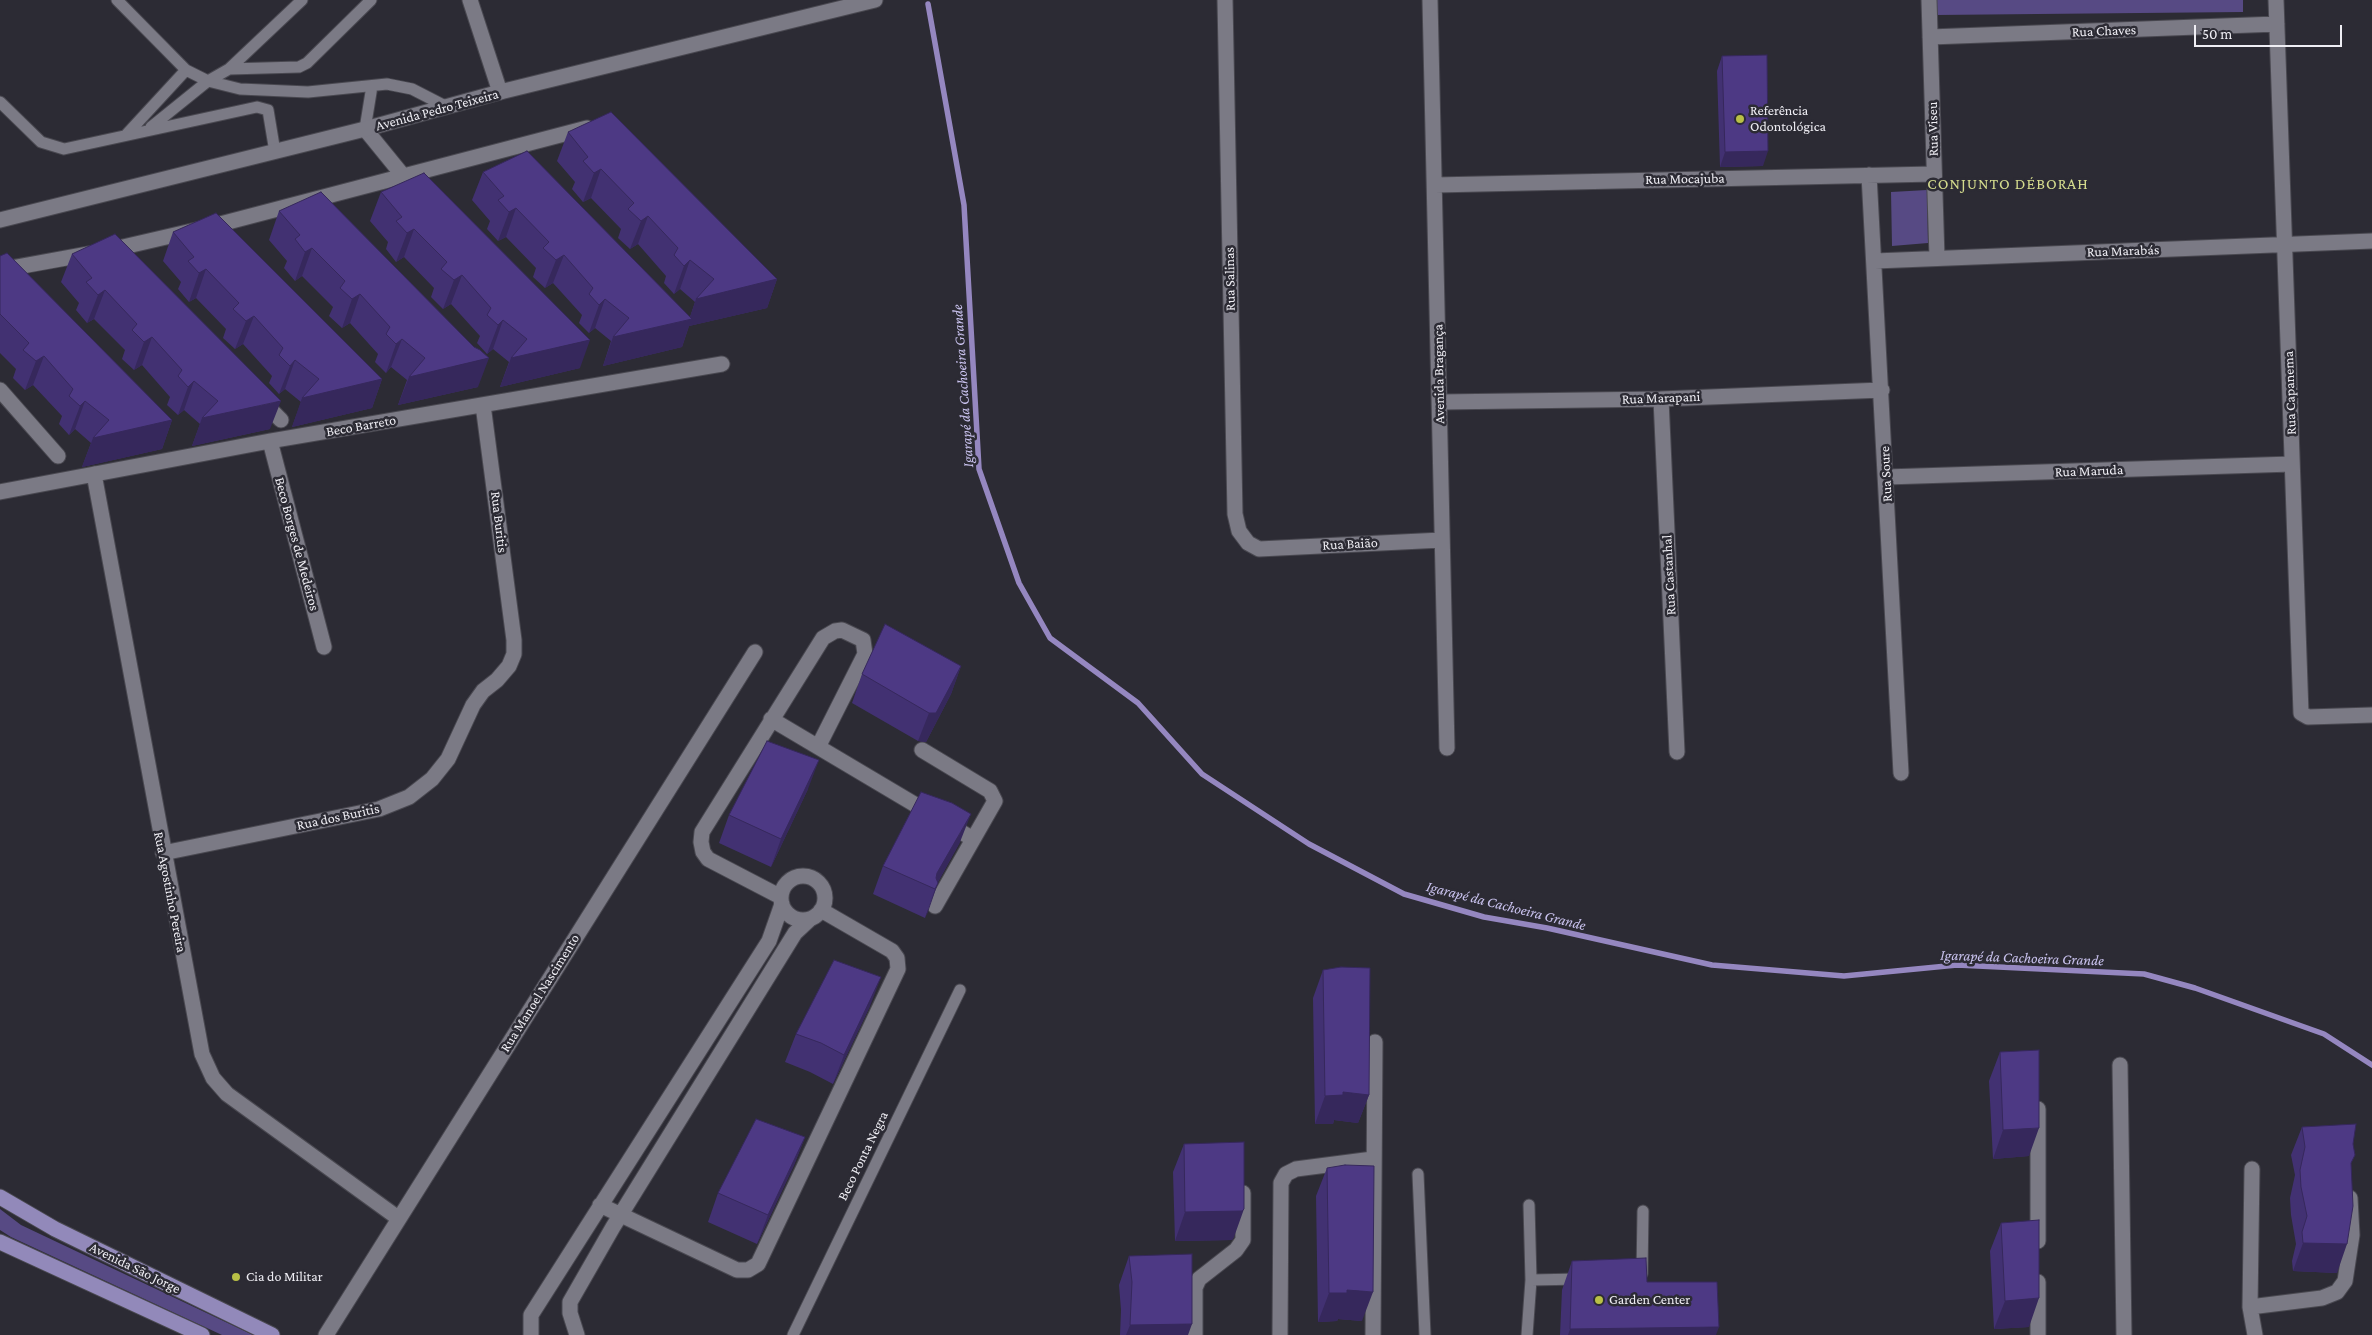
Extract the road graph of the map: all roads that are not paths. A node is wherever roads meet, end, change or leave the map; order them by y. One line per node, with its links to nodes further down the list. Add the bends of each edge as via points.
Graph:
1 (117, 0): 13 (lane)
2 (302, 0): 12 (lane)
3 (371, 0): 12 (lane, via 307,63 299,67)
4 (470, 0): 16 (street)
5 (875, 0): 16 (street, Avenida Pedro Teixeira)
6 (1225, 0): 59 (street, Rua Salinas, via 1235,514 1239,531 1248,543)
7 (1430, 0): 29 (street, Avenida Bragança)
8 (1929, 0): 11 (street, Rua Viseu)
9 (2276, 0): 10 (street, Rua Capanema)
10 (2277, 24): 11 (street, Rua Chaves); 37 (street, Rua Capanema)
11 (1930, 37): 26 (street, Rua Viseu)
12 (229, 69): 14 (lane)
13 (186, 70): 14 (lane); 22 (lane)
14 (208, 82): 15 (lane, via 240,89 308,92); 20 (lane)
15 (372, 86): 18 (lane, via 387,84 412,89); 19 (lane)
16 (500, 92): 18 (street, Avenida Pedro Teixeira)
17 (0, 102): 22 (lane, via 41,142 54,148 64,149)
18 (447, 107): 19 (street, Avenida Pedro Teixeira)
19 (365, 129): 24 (street, Avenida Pedro Teixeira); 28 (street)
20 (148, 130): 22 (lane); 24 (lane, via 257,107 268,110)
21 (604, 130): 23 (street, via 584,128)
22 (126, 135)
23 (505, 151): 25 (street); 28 (street)
24 (275, 152): 33 (street, Avenida Pedro Teixeira)
25 (519, 164)
26 (1934, 174): 27 (street, Rua Mocajuba); 39 (street, Rua Viseu)
27 (1869, 175): 29 (street, Rua Mocajuba); 40 (street, Rua Soure)
28 (403, 177): 30 (street); 31 (street)
29 (1435, 184): 49 (street, Avenida Bragança)
30 (417, 191)
31 (304, 201): 32 (street); 34 (street)
32 (318, 215)
33 (0, 220)
34 (205, 228): 36 (street); 38 (street)
35 (2372, 241): 37 (street, Rua Marabás)
36 (219, 242)
37 (2286, 246): 39 (street, Rua Marabás); 54 (street, Rua Capanema)
38 (110, 250): 41 (street); 42 (street)
39 (1937, 258): 40 (street, Rua Marabás)
40 (1875, 262): 46 (street, Rua Soure)
41 (124, 264)
42 (0, 270): 43 (street)
43 (14, 284)
44 (722, 364): 50 (street, Beco Barreto)
45 (0, 390): 53 (street)
46 (1882, 390): 48 (street, Rua Marapani); 56 (street, Rua Soure)
47 (254, 392): 51 (street)
48 (1661, 399): 49 (street, Rua Marapani); 68 (street, Rua Castanhal)
49 (1440, 402): 58 (street, Avenida Bragança)
50 (483, 405): 52 (street, Beco Barreto); 60 (street, Rua Buritis)
51 (281, 420)
52 (270, 441): 55 (street, Beco Barreto); 61 (street, Beco Borges de Medeiros)
53 (58, 456)
54 (2292, 464): 56 (street, Rua Maruda); 63 (street, Rua Capanema, via 2301,713 2308,717)
55 (94, 474): 57 (street, Beco Barreto); 71 (street, Rua Agostinho Pereira)
56 (1886, 477): 69 (street, Rua Soure)
57 (0, 492)
58 (1442, 540): 59 (street, Rua Baião); 66 (street, Avenida Bragança)
59 (1259, 549)
60 (514, 640): 71 (street, Rua dos Buritis, via 514,654 509,666 473,705 448,759 432,779 409,797 379,809)
61 (324, 647)
62 (755, 652): 89 (street, Rua Manoel Nascimento)
63 (2372, 716)
64 (771, 719): 65 (street); 65 (street, via 823,638 842,630 863,640 865,654); 72 (street, via 702,832 701,842 702,852 708,859)
65 (818, 747): 70 (street)
66 (1447, 748)
67 (922, 750): 70 (street, via 995,796 994,804)
68 (1677, 752)
69 (1901, 773)
70 (972, 839): 73 (street)
71 (163, 853): 89 (street, Rua Agostinho Pereira, via 198,1039 213,1078 227,1094 252,1113)
72 (782, 900): 74 (street, via 790,916 796,919); 74 (street, via 783,890 792,879 807,877 823,890 824,904); 85 (street, via 769,941)
73 (935, 906)
74 (816, 914): 88 (street, via 795,933); 88 (street, via 892,951 898,958 898,969 758,1264 748,1270 737,1270)
75 (960, 990): 100 (lane, Beco Ponta Negra)
76 (1375, 1042): 79 (street)
77 (2120, 1065): 107 (street)
78 (2038, 1098): 106 (street)
79 (1374, 1159): 102 (street, via 1296,1168 1286,1174 1281,1184); 103 (street)
80 (2252, 1169): 94 (street)
81 (1418, 1174): 104 (lane)
82 (1243, 1178): 101 (street, via 1243,1240 1236,1250 1199,1279)
83 (2350, 1191): 94 (street, via 2352,1235 2345,1281 2337,1292 2322,1298)
84 (0, 1197): 96 (main road, Avenida São Jorge, via 55,1229)
85 (600, 1205): 88 (street); 98 (street, via 531,1315)
86 (1529, 1205): 93 (lane)
87 (1643, 1212): 92 (lane, via 1642,1276)
88 (620, 1215): 99 (street, via 570,1302)
89 (398, 1218): 97 (street, Rua Manoel Nascimento)
90 (0, 1242): 95 (main road)
91 (1589, 1279): 93 (lane)
92 (1627, 1279)
93 (1531, 1280): 105 (lane)
94 (2250, 1307): 108 (street)
95 (202, 1335)
96 (272, 1335)
97 (326, 1335)
98 (531, 1335)
99 (577, 1335)
100 (794, 1335)
101 (1195, 1335)
102 (1280, 1335)
103 (1373, 1335)
104 (1425, 1335)
105 (1527, 1335)
106 (2038, 1335)
107 (2124, 1335)
108 (2255, 1335)

